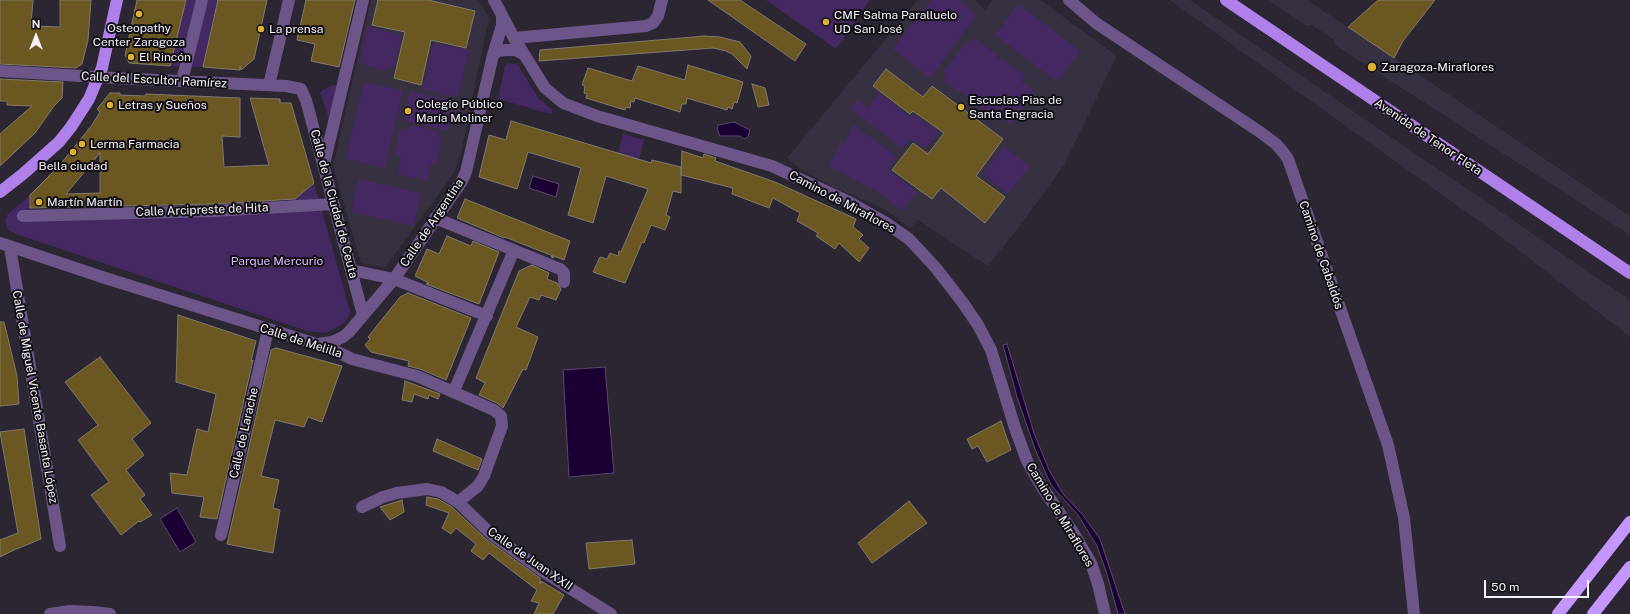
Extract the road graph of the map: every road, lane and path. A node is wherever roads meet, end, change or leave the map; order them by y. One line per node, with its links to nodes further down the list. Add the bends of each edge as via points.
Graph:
1 (117, 0): 14 (main road)
2 (202, 0): 15 (street)
3 (289, 0): 16 (street)
4 (363, 0): 18 (street)
5 (494, 0): 9 (street, Camino de Miraflores)
6 (662, 0): 10 (street, via 658,16 653,23 646,26)
7 (1069, 0): 44 (street, Camino de Cabaldós, via 1096,23 1260,132 1284,152 1388,444 1404,518)
8 (1226, 0): 26 (main road, Avenida de Tenor Fleta)
9 (502, 15): 10 (street, Camino de Miraflores); 12 (street, Calle de Argentina, via 502,25)
10 (514, 38): 11 (street, Camino de Miraflores)
11 (523, 54): 12 (street, via 515,50 506,50); 43 (street, Camino de Miraflores, via 545,88 563,103 597,116 772,166 849,202 909,239 963,303 991,350 1027,461 1090,563)
12 (493, 55): 22 (street, Calle de Argentina, via 466,172)
13 (0, 71): 14 (street, Calle del Escultor Ramírez)
14 (99, 77): 15 (street, Calle del Escultor Ramírez); 19 (main road, via 89,99 60,142)
15 (182, 81): 16 (street, Calle del Escultor Ramírez)
16 (269, 85): 17 (street, Calle del Escultor Ramírez, via 295,87 301,89)
17 (304, 94): 18 (street, Calle de la Ciudad de Ceuta)
18 (323, 166): 20 (street, Calle de la Ciudad de Ceuta)
19 (0, 192)
20 (333, 204): 21 (street, Calle Arcipreste de Hita, via 206,211); 25 (street, Calle de la Ciudad de Ceuta)
21 (23, 216)
22 (436, 218): 24 (street); 27 (street, Calle de Argentina)
23 (5, 245): 31 (street, Calle de Melilla); 38 (street, Calle de Miguel Vicente Basanta López)
24 (514, 250): 28 (street, via 560,269 564,273); 30 (street)
25 (351, 270): 27 (street); 29 (street, Calle de la Ciudad de Ceuta)
26 (1630, 273)
27 (394, 279): 29 (street, Calle de Argentina); 30 (street)
28 (564, 282)
29 (363, 314): 32 (street, Calle de Argentina, via 343,337 332,342)
30 (487, 316): 33 (street)
31 (268, 330): 32 (street, Calle de Melilla); 37 (street, Calle de Larache)
32 (315, 344): 33 (street, Calle de Melilla, via 352,359 417,376)
33 (454, 391): 34 (street, Calle de Melilla, via 499,413 502,420 501,432 482,481)
34 (458, 502): 35 (street, Calle de Juan XXII, via 441,492 419,489 382,497); 42 (street, Calle de Juan XXII, via 491,534 547,574)
35 (362, 507)
36 (1630, 522): 45 (highway)
37 (221, 535)
38 (60, 546)
39 (1630, 567): 46 (highway)
40 (50, 614): 41 (street)
41 (110, 614)
42 (611, 614)
43 (1105, 614)
44 (1414, 614)
45 (1558, 614)
46 (1593, 614)

